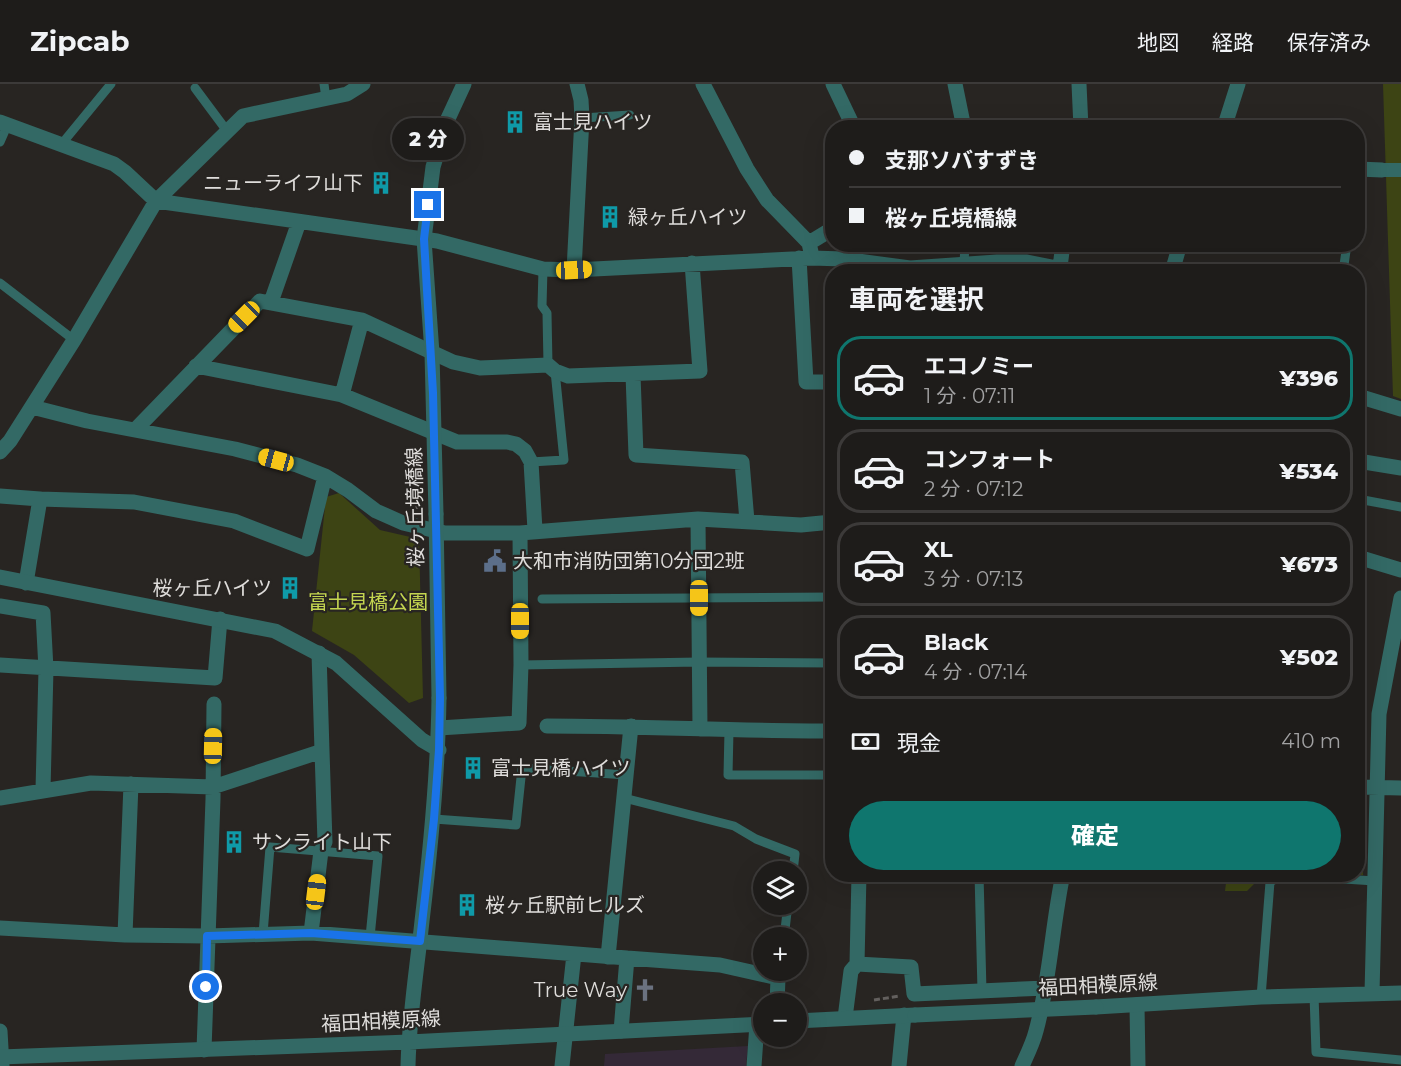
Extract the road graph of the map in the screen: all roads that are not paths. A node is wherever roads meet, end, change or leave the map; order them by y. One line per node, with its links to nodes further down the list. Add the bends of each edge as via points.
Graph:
1 (111, 84): 21 (lane)
2 (363, 84): 11 (street, via 347,94)
3 (464, 84): 28 (street, 桜ヶ丘境橋線, via 446,123 433,167)
4 (578, 84): 13 (street)
5 (703, 84): 30 (street, via 747,169)
6 (833, 84): 14 (street)
7 (955, 84): 15 (street)
8 (1079, 84): 16 (street)
9 (1238, 84): 17 (street)
10 (195, 88): 19 (lane)
11 (325, 91): 19 (street, via 243,116)
12 (630, 115): 13 (lane)
13 (582, 118): 36 (street)
14 (850, 120)
15 (962, 120)
16 (1081, 120)
17 (1227, 120)
18 (3, 124): 20 (lane); 21 (street)
19 (227, 131): 25 (street)
20 (0, 142)
21 (60, 146): 25 (street, via 114,164)
22 (1365, 170): 23 (street)
23 (1382, 170): 24 (street)
24 (1401, 170)
25 (156, 201): 26 (street); 40 (street)
26 (299, 222): 28 (street); 38 (street)
27 (825, 236): 30 (street)
28 (424, 239): 35 (street); 41 (street, 桜ヶ丘境橋線)
29 (965, 252): 33 (lane)
30 (807, 253): 31 (street); 32 (street); 45 (street, via 806,382)
31 (692, 263): 36 (street); 44 (street, via 700,371)
32 (862, 264)
33 (964, 264): 34 (street)
34 (1040, 264)
35 (543, 269): 36 (street); 43 (lane, via 542,306)
36 (574, 270)
37 (0, 282): 40 (lane)
38 (271, 302): 39 (street); 42 (street, via 260,301)
39 (362, 320): 41 (street); 46 (street)
40 (74, 340): 48 (street)
41 (432, 353): 43 (street, via 480,368); 51 (street, 桜ヶ丘境橋線)
42 (195, 366): 46 (street); 50 (street)
43 (551, 368): 44 (street, via 568,376); 53 (lane, via 564,460)
44 (633, 375): 62 (street, via 636,455 742,462)
45 (825, 382)
46 (342, 395): 51 (street)
47 (1365, 398): 49 (street)
48 (32, 407): 50 (street); 52 (street)
49 (1401, 409)
50 (136, 429): 56 (street, via 235,449)
51 (434, 434): 53 (street, via 457,442 516,444); 84 (street, 桜ヶ丘境橋線, bridge)
52 (3, 443)
53 (531, 462): 64 (street)
54 (1365, 462): 55 (street)
55 (1401, 468)
56 (325, 476): 58 (street, via 307,549 234,521 135,502); 64 (street, via 376,511 418,527 464,535)
57 (0, 496): 58 (street)
58 (40, 499): 68 (street)
59 (1365, 500): 60 (lane)
60 (1401, 507)
61 (698, 519): 62 (street); 64 (street); 70 (street)
62 (747, 521): 63 (street)
63 (825, 523)
64 (527, 531): 79 (street)
65 (1365, 559): 66 (street)
66 (1401, 570)
67 (0, 577): 68 (street)
68 (26, 583): 74 (street)
69 (825, 597): 70 (lane)
70 (699, 598): 72 (lane); 76 (street)
71 (1401, 598): 95 (street, via 1381,698)
72 (542, 599)
73 (0, 606): 80 (street, via 43,613)
74 (220, 620): 75 (street, via 275,631); 80 (street, via 215,678)
75 (319, 653): 88 (street); 89 (street)
76 (699, 662): 77 (lane); 79 (lane); 85 (street)
77 (825, 663)
78 (0, 665): 80 (street)
79 (520, 665): 84 (street, via 519,723)
80 (46, 669): 97 (street)
81 (214, 704): 93 (street)
82 (547, 726): 83 (street)
83 (631, 726): 85 (street); 90 (street)
84 (439, 728): 88 (street, 桜ヶ丘境橋線)
85 (700, 729): 86 (street)
86 (729, 731): 87 (street); 91 (lane, via 728,775)
87 (825, 731)
88 (439, 750): 100 (street, 桜ヶ丘境橋線)
89 (322, 751): 93 (street); 101 (street, via 325,842)
90 (627, 775): 99 (street); 100 (lane, via 522,768 516,825)
91 (825, 775)
92 (131, 784): 93 (street); 97 (street, via 92,783); 112 (street)
93 (213, 787): 113 (street)
94 (1365, 787): 95 (street)
95 (1378, 787): 96 (street); 104 (street)
96 (1401, 788)
97 (43, 790): 98 (street)
98 (0, 798)
99 (624, 798): 102 (lane, via 734,826 795,854); 117 (street)
100 (434, 819): 115 (street, 桜ヶ丘境橋線)
101 (321, 851): 110 (street); 111 (lane, via 270,847); 114 (lane, via 378,856)
102 (794, 861)
103 (1365, 879): 104 (lane)
104 (1375, 880): 123 (street)
105 (859, 882): 119 (street)
106 (979, 882): 122 (lane)
107 (1061, 882): 121 (street)
108 (1270, 882): 126 (lane)
109 (0, 927): 112 (street)
110 (311, 933): 111 (street); 114 (street)
111 (263, 934): 113 (street)
112 (125, 935): 113 (street)
113 (207, 936): 137 (street)
114 (370, 937): 115 (street)
115 (420, 941): 116 (street); 135 (street, 桜ヶ丘境橋線)
116 (574, 954): 117 (street); 134 (street)
117 (608, 957): 118 (street)
118 (627, 958): 120 (street); 133 (street)
119 (857, 964): 122 (street, via 911,968 914,994); 129 (street, via 851,970)
120 (753, 970)
121 (1050, 986): 122 (street); 144 (street)
122 (982, 991)
123 (1372, 993): 124 (street, 福田相模原線); 125 (street, 福田相模原線)
124 (1401, 993)
125 (1314, 995): 126 (street, 福田相模原線); 139 (lane, via 1316,1052)
126 (1261, 997): 127 (street, 福田相模原線)
127 (1137, 1005): 128 (street, 福田相模原線, bridge); 145 (street)
128 (909, 1015): 129 (street, 福田相模原線); 143 (street)
129 (845, 1018): 130 (street, 福田相模原線)
130 (807, 1020)
131 (753, 1024): 133 (street, 福田相模原線)
132 (0, 1031): 138 (street)
133 (621, 1031): 134 (street, 福田相模原線)
134 (566, 1034): 135 (street, 福田相模原線); 141 (street)
135 (409, 1042): 137 (street, 福田相模原線); 140 (street, 桜ヶ丘境橋線)
136 (757, 1047): 142 (street)
137 (204, 1050): 138 (street, 福田相模原線)
138 (1, 1060)
139 (1401, 1060)
140 (408, 1066)
141 (562, 1066)
142 (754, 1066)
143 (899, 1066)
144 (1022, 1066)
145 (1138, 1066)

